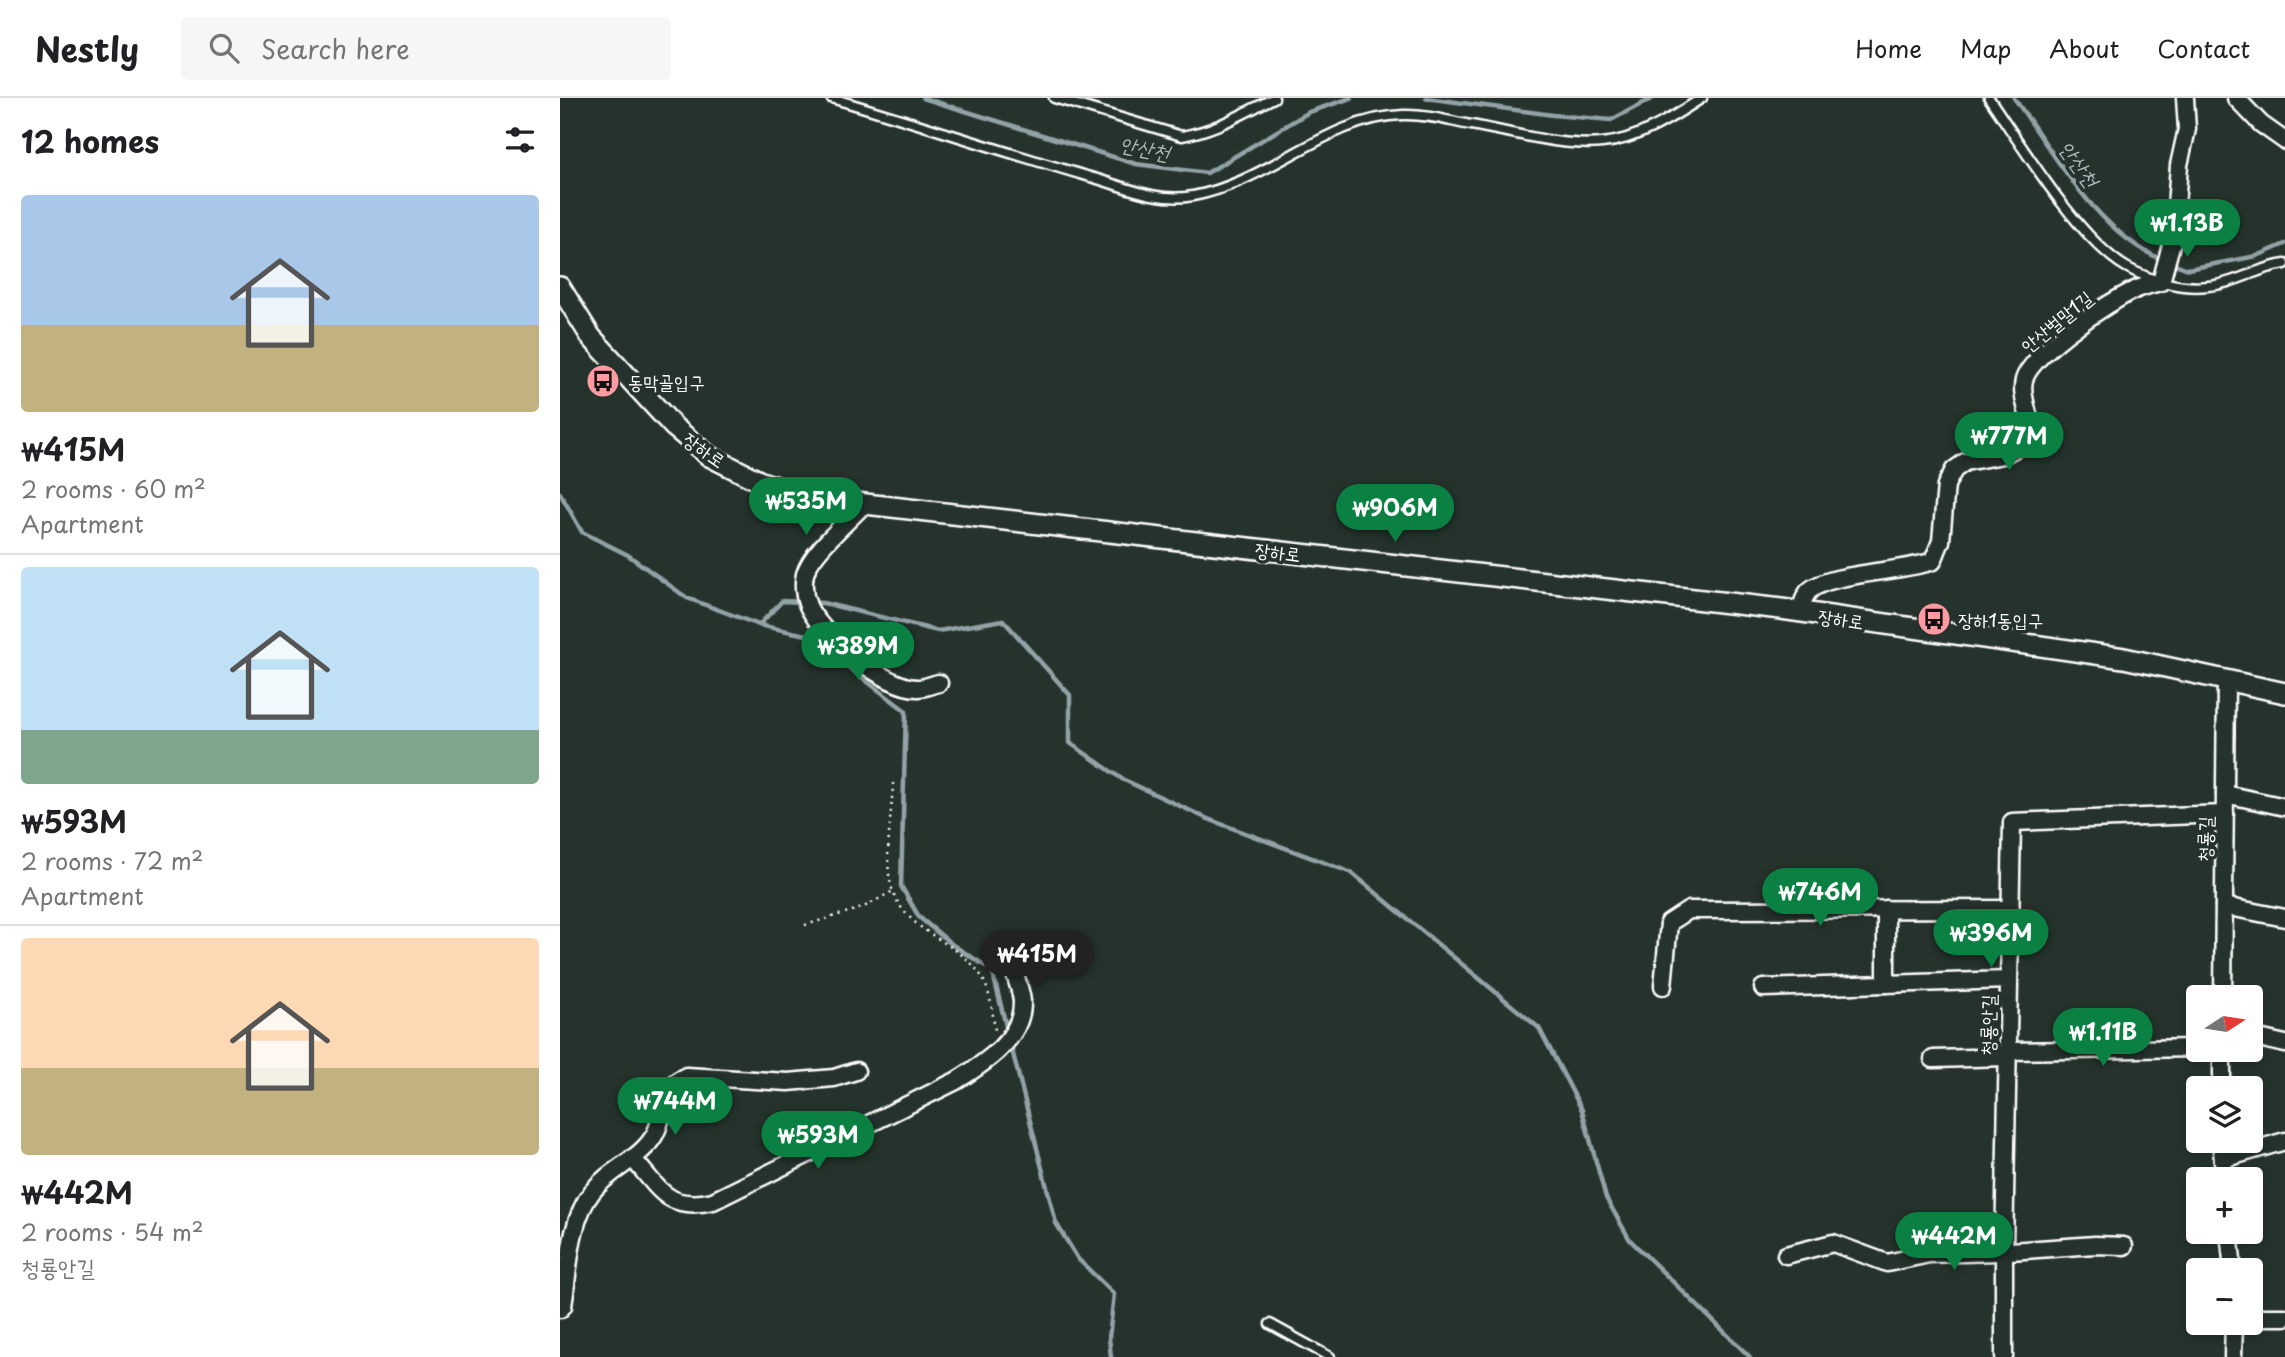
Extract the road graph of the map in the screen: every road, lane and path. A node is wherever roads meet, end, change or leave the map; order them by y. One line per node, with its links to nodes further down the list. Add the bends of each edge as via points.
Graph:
1 (831, 98): 4 (lane, via 1170,199 1225,188 1340,130 1383,116 1416,115 1555,140 1604,143 1672,118)
2 (1054, 98): 3 (lane, via 1182,136 1232,121)
3 (1274, 98)
4 (1702, 98)
5 (1989, 98): 10 (lane, via 2084,230 2126,267)
6 (2185, 98): 10 (street, via 2187,129 2179,165 2174,234)
7 (2236, 98): 8 (street)
8 (2285, 141)
9 (2285, 264): 10 (lane, via 2212,286 2185,287)
10 (2163, 279): 13 (street, 안산벌말1길, via 2099,310 2028,371 2023,384 2030,429 2025,443 2003,455 1965,462 1954,470 1946,485 1941,541 1933,561 1833,579 1808,592)
11 (562, 295): 12 (street, 장하로, via 591,337 674,427 709,456 761,482 813,498)
12 (864, 504): 13 (street, 장하로); 15 (street, via 817,552 806,571 806,599 827,631 858,661 886,679 917,688)
13 (1800, 612): 14 (street, 장하로, via 2124,658)
14 (2226, 681): 16 (street, 장하로); 18 (street, 청룡길)
15 (939, 683)
16 (2285, 693)
17 (893, 783): 21 (path, via 889,851)
18 (2225, 794): 19 (street); 20 (street, 청룡길)
19 (2285, 807)
20 (2225, 814): 22 (street, 청룡길); 24 (street, 청룡안길, via 2012,822)
21 (893, 891): 26 (path, via 862,908); 35 (path, via 905,915 968,959 985,983)
22 (2224, 906): 25 (street); 30 (street, 청룡길)
23 (1886, 909): 24 (street); 29 (street); 31 (street, via 1689,910 1670,923)
24 (2011, 909): 28 (street, 청룡안길)
25 (2285, 918)
26 (805, 925)
27 (1008, 955): 35 (street, via 1022,1003 1016,1027)
28 (2009, 980): 29 (street); 37 (street, 청룡안길)
29 (1886, 984): 32 (street)
30 (2223, 985)
31 (1663, 986)
32 (1763, 988)
33 (2263, 1039): 34 (street)
34 (2285, 1044)
35 (1000, 1048): 42 (street, via 956,1081 713,1201 699,1204 669,1199)
36 (2186, 1048): 37 (street)
37 (2008, 1054): 38 (street); 46 (street, 청룡안길)
38 (1933, 1059)
39 (856, 1072): 42 (street, via 788,1082 685,1076 674,1081 665,1094 657,1132)
40 (2285, 1141): 43 (street)
41 (2222, 1153): 43 (street)
42 (633, 1159): 48 (street, via 592,1192 575,1228)
43 (2223, 1159): 44 (street)
44 (2224, 1167)
45 (2124, 1246): 46 (street)
46 (2004, 1252): 47 (street, via 1929,1254 1887,1263 1833,1243); 54 (street, 청룡안길)
47 (1786, 1255)
48 (560, 1309)
49 (2263, 1317): 50 (street)
50 (2285, 1317)
51 (1270, 1324): 53 (lane)
52 (2234, 1335): 55 (street)
53 (1330, 1357)
54 (2004, 1357)
55 (2233, 1357)

